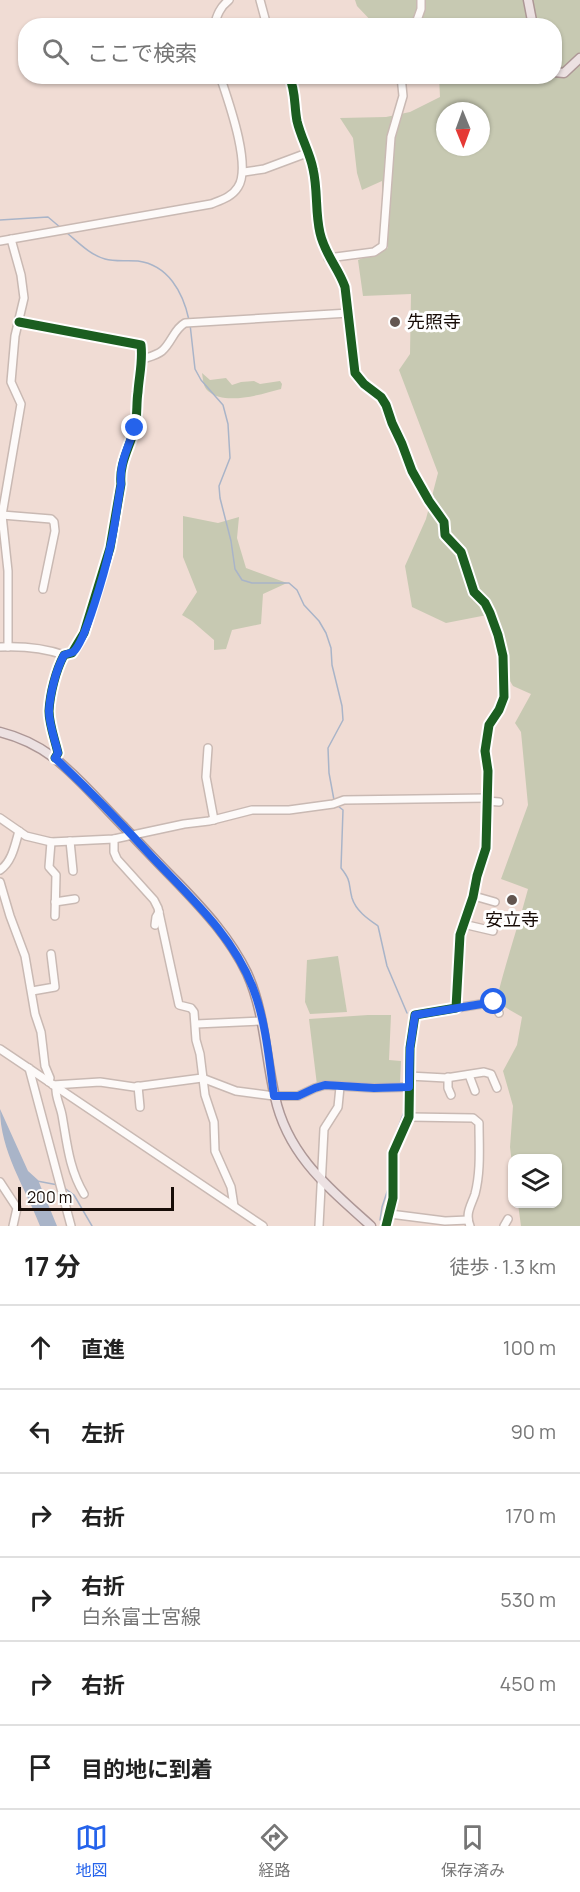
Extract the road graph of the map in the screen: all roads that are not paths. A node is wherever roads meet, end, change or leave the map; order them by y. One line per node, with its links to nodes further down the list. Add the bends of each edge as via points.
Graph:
1 (229, 0): 5 (street)
2 (260, 0): 6 (street)
3 (421, 0): 7 (street)
4 (528, 0): 8 (main road)
5 (216, 18)
6 (265, 18)
7 (418, 18)
8 (531, 18)
9 (580, 58): 10 (main road)
10 (562, 73)
11 (222, 84): 15 (street)
12 (292, 84): 14 (street)
13 (401, 84): 18 (street, via 403,96 391,137 383,246 374,252)
14 (307, 153): 15 (street); 18 (street, via 313,168 317,220)
15 (244, 172): 16 (street, via 228,198 211,204)
16 (11, 239): 17 (street); 20 (street, via 24,298)
17 (0, 241)
18 (328, 258): 19 (street, via 345,287)
19 (349, 313): 21 (street, via 185,323 161,352); 29 (street, via 355,373 386,405 412,471 444,522 445,535 460,552 474,592 485,603 498,634 504,697 489,725 485,751)
20 (19, 322): 21 (street, via 141,345); 22 (street, via 11,382 21,404)
21 (143, 359): 25 (street, via 135,428 120,475 110,548 84,633 72,653)
22 (2, 515): 23 (street, via 54,522); 24 (street, via 8,571)
23 (43, 589)
24 (4, 647): 25 (street)
25 (64, 655): 28 (street, via 49,712 58,753)
26 (0, 732): 28 (main road, via 23,739)
27 (208, 748): 32 (street, via 206,777)
28 (55, 758): 34 (main road)
29 (487, 800): 30 (street); 32 (street, via 344,800 289,810 252,810); 41 (street, via 486,848)
30 (499, 802)
31 (0, 818): 33 (street)
32 (214, 820): 34 (street)
33 (19, 831): 37 (street); 38 (street, via 10,858)
34 (132, 835): 35 (street); 54 (main road, via 229,940 254,990)
35 (114, 839): 36 (street); 45 (street, via 117,859 154,900)
36 (70, 841): 37 (street); 39 (street)
37 (51, 842): 43 (street, via 49,867 56,875)
38 (0, 870)
39 (73, 871)
40 (0, 882): 51 (street, via 25,956)
41 (474, 896): 44 (street); 47 (street)
42 (75, 899): 43 (street)
43 (55, 902): 46 (street)
44 (495, 902)
45 (159, 912): 48 (street); 55 (street, via 179,1005 194,1012)
46 (55, 916)
47 (463, 924): 49 (street); 52 (street)
48 (155, 925)
49 (493, 931)
50 (51, 954): 51 (street, via 55,987)
51 (32, 991): 62 (street, via 45,1070)
52 (456, 1008): 53 (street, via 494,1002); 59 (street, via 415,1015)
53 (499, 1013)
54 (262, 1021): 55 (street); 69 (main road)
55 (196, 1024): 61 (street)
56 (0, 1049): 57 (street)
57 (29, 1068): 62 (street); 79 (street)
58 (469, 1075): 60 (street); 66 (street, via 491,1074); 67 (street)
59 (409, 1076): 60 (street); 65 (street)
60 (448, 1077): 68 (street)
61 (202, 1078): 63 (street); 69 (street, via 236,1091); 75 (street, via 214,1122 215,1151 231,1187)
62 (53, 1085): 63 (street, via 100,1082); 74 (street, via 75,1179); 75 (street)
63 (138, 1086): 70 (street)
64 (340, 1087): 65 (street); 69 (street, via 325,1085 298,1096); 72 (street, via 338,1107 324,1129)
65 (409, 1087): 71 (street)
66 (497, 1088)
67 (474, 1091)
68 (451, 1095)
69 (274, 1096): 72 (main road, via 292,1142)
70 (140, 1107)
71 (409, 1117): 76 (street, via 393,1153); 77 (street, via 473,1118 479,1123 479,1171 468,1212)
72 (320, 1179): 81 (street); 82 (main road)
73 (0, 1182): 78 (street, via 17,1208)
74 (84, 1194)
75 (234, 1206): 80 (street)
76 (390, 1214): 77 (street); 83 (street)
77 (469, 1223)
78 (13, 1226)
79 (71, 1226)
80 (263, 1226)
81 (318, 1226)
82 (371, 1226)
83 (386, 1226)

